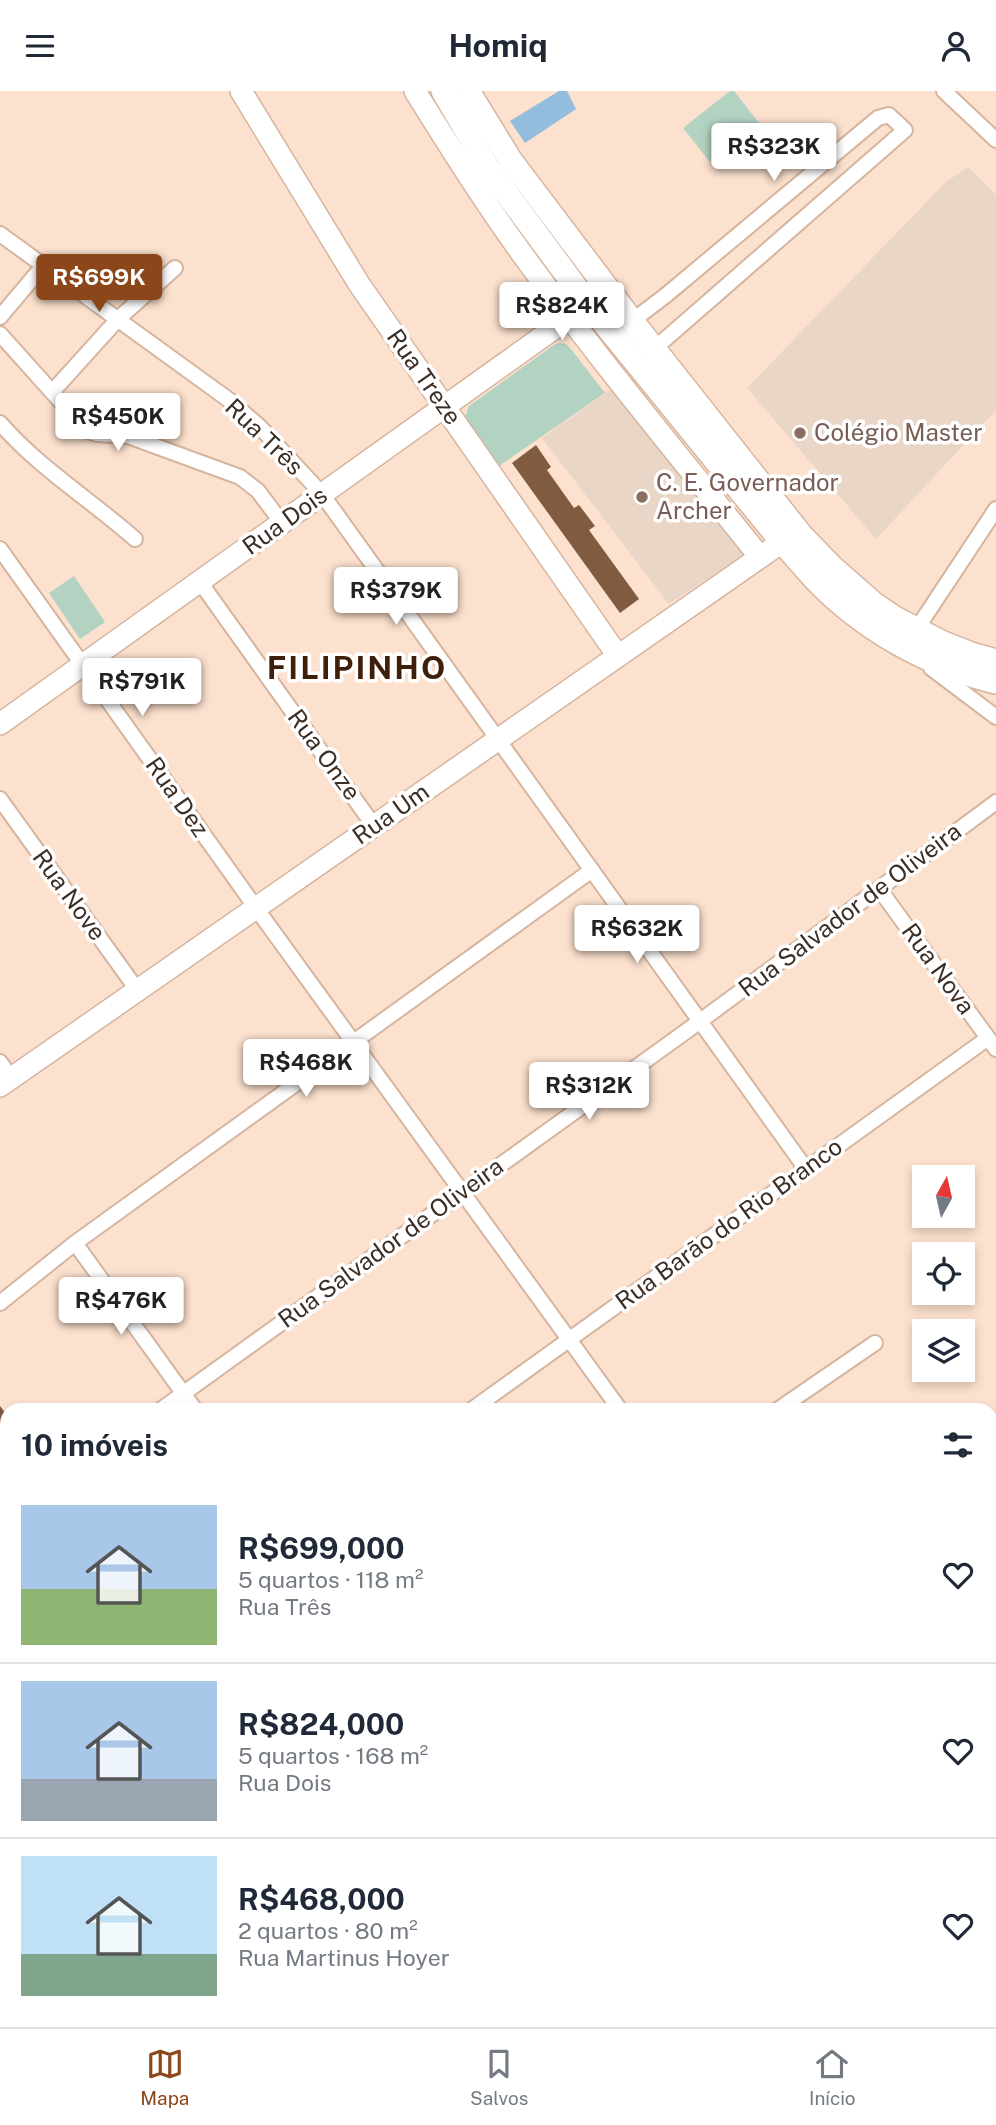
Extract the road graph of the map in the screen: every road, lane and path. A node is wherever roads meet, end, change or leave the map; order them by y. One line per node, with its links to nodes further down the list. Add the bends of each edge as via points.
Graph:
1 (241, 91): 17 (main road, Rua Treze, via 359,284)
2 (415, 91): 11 (main road, via 519,250)
3 (443, 91): 23 (main road, via 488,168 586,301)
4 (468, 91): 13 (main road, via 511,161)
5 (944, 91): 6 (street)
6 (996, 140)
7 (0, 234): 8 (street, Rua Três)
8 (43, 266): 10 (street); 12 (street, Rua Três)
9 (176, 268): 12 (street)
10 (0, 317)
11 (570, 317): 17 (main road, Rua Dois); 25 (main road)
12 (118, 319): 16 (street); 19 (street, Rua Três, via 229,400)
13 (632, 321): 15 (main road); 15 (street, via 878,118 889,115 905,130)
14 (0, 334): 16 (street)
15 (654, 349): 27 (main road, via 801,535)
16 (53, 391): 21 (street, via 87,431 128,436 240,477 258,491)
17 (445, 407): 19 (main road, Rua Dois); 28 (main road, Rua Treze)
18 (0, 423): 22 (street, via 32,456)
19 (322, 494): 21 (main road, Rua Dois); 34 (street, Rua Três)
20 (996, 509): 27 (street)
21 (282, 523): 26 (main road, Rua Dois)
22 (135, 539)
23 (782, 542): 25 (main road, Rua Um); 27 (main road, via 853,613)
24 (0, 549): 30 (street, Rua Dez)
25 (760, 557): 28 (main road, Rua Um)
26 (200, 582): 30 (main road, Rua Dois); 37 (street, Rua Onze)
27 (909, 638): 29 (main road); 31 (main road, via 957,671); 32 (street)
28 (618, 656): 34 (main road, Rua Um)
29 (996, 661)
30 (83, 665): 33 (main road, Rua Dois); 40 (street, Rua Dez)
31 (996, 682)
32 (996, 717)
33 (0, 724)
34 (499, 739): 37 (main road, Rua Um); 38 (street, Rua Três)
35 (0, 799): 41 (street, Rua Nove)
36 (996, 802): 39 (street, Rua Salvador de Oliveira)
37 (374, 826): 40 (main road, Rua Um)
38 (592, 870): 42 (street, Rua Três); 43 (street)
39 (880, 890): 42 (street, Rua Salvador de Oliveira); 44 (street, Rua Nova)
40 (256, 908): 41 (main road, Rua Um); 43 (street, Rua Dez)
41 (138, 991): 45 (main road, Rua Um)
42 (699, 1022): 46 (street, Rua Três); 47 (street, Rua Salvador de Oliveira)
43 (355, 1042): 47 (street, Rua Dez); 48 (street)
44 (992, 1044): 46 (street, Rua Barão do Rio Branco)
45 (4, 1075)
46 (806, 1169): 50 (street, Rua Barão do Rio Branco)
47 (462, 1192): 50 (street, Rua Dez); 52 (street, Rua Salvador de Oliveira)
48 (75, 1243): 49 (street); 52 (street)
49 (0, 1303)
50 (570, 1338): 55 (street, Rua Barão do Rio Branco); 56 (street, Rua Dez)
51 (875, 1343): 57 (street)
52 (183, 1393): 53 (street, Rua Salvador de Oliveira); 54 (street)
53 (170, 1403)
54 (190, 1403)
55 (481, 1403)
56 (615, 1403)
57 (788, 1403)

